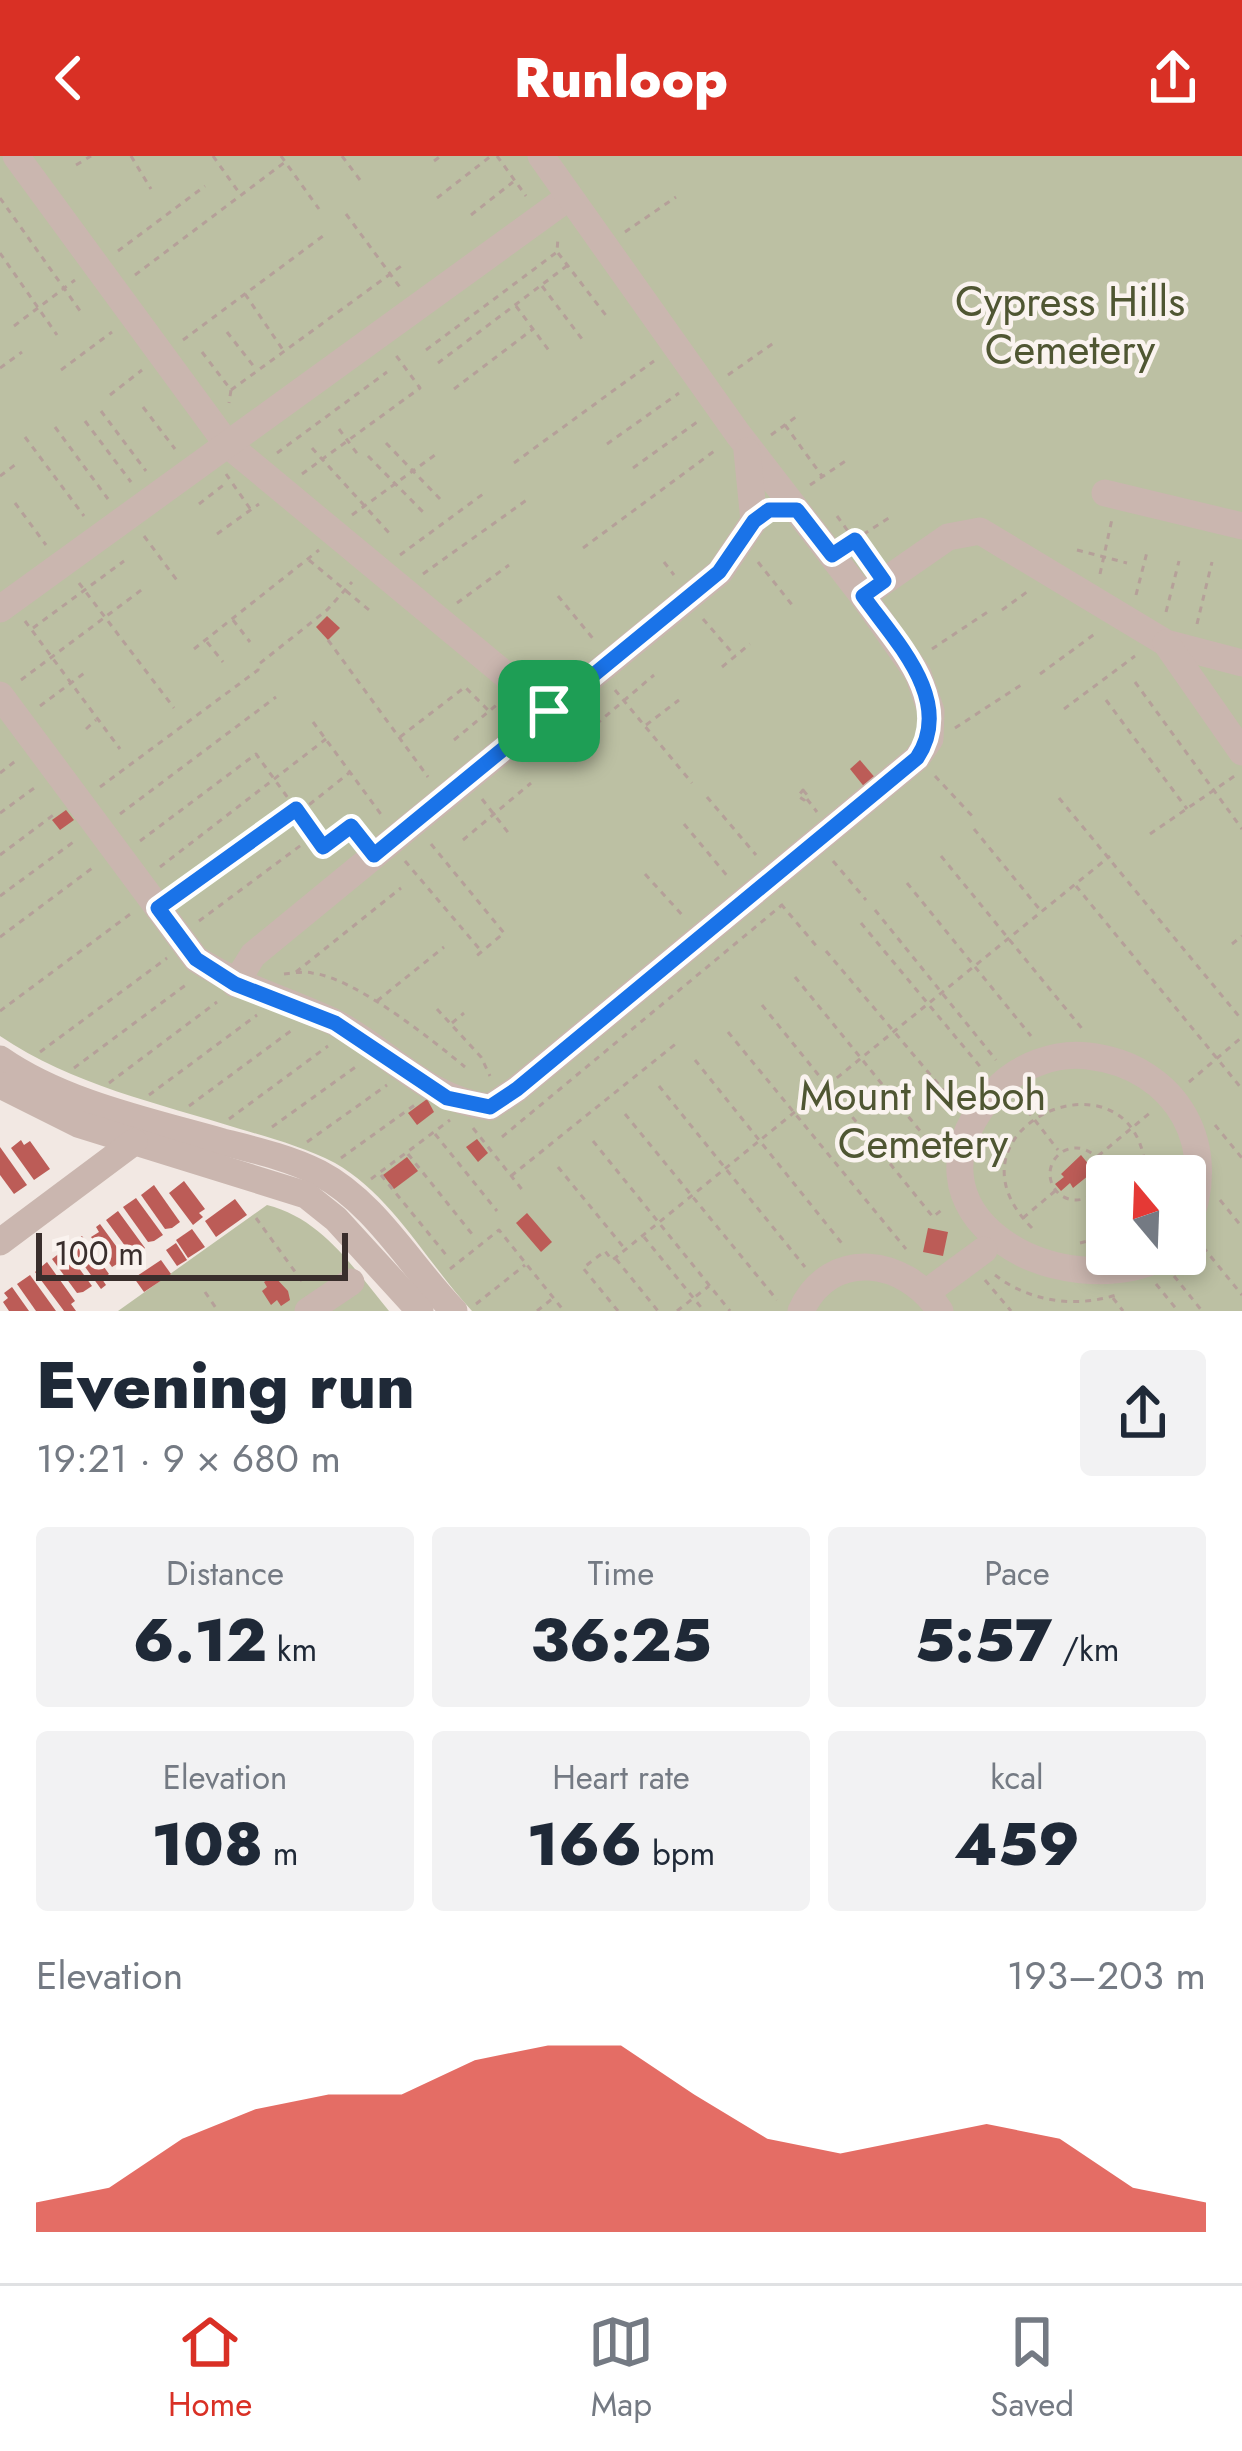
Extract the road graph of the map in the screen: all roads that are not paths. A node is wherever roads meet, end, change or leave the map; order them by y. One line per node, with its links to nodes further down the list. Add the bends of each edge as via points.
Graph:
1 (15, 156): 3 (street); 6 (street)
2 (541, 156): 4 (street)
3 (0, 164)
4 (557, 206): 5 (street, via 603,246); 6 (street)
5 (745, 443): 7 (street); 9 (street)
6 (227, 444): 12 (street, via 99,536 69,572); 16 (street, via 326,540 374,566)
7 (793, 505): 9 (street); 11 (street, via 843,548)
8 (1109, 506): 10 (street)
9 (754, 521): 16 (street, via 719,572)
10 (1242, 526)
11 (873, 588): 13 (street, via 948,536 980,531); 18 (street, via 931,711 930,739 920,753 765,890 490,1107 466,1108 348,1031)
12 (8, 609)
13 (1172, 644): 14 (street); 17 (street)
14 (1242, 663)
15 (0, 695): 18 (street, via 196,959)
16 (549, 711): 18 (street, via 253,955)
17 (1242, 752)
18 (238, 981)
19 (0, 1059): 29 (street, via 28,1079 321,1173)
20 (0, 1085): 21 (street)
21 (134, 1142): 23 (street); 30 (street, via 306,1195)
22 (1197, 1155): 24 (street, via 1177,1091 1112,1059 1074,1054 996,1075 963,1143 959,1180)
23 (0, 1242)
24 (980, 1260): 25 (street, via 1047,1291 1084,1295); 27 (street)
25 (1146, 1275)
26 (351, 1282): 28 (street)
27 (933, 1301): 31 (street, via 909,1277 863,1267 820,1285)
28 (314, 1308)
29 (462, 1310)
30 (420, 1311)
31 (801, 1311)

